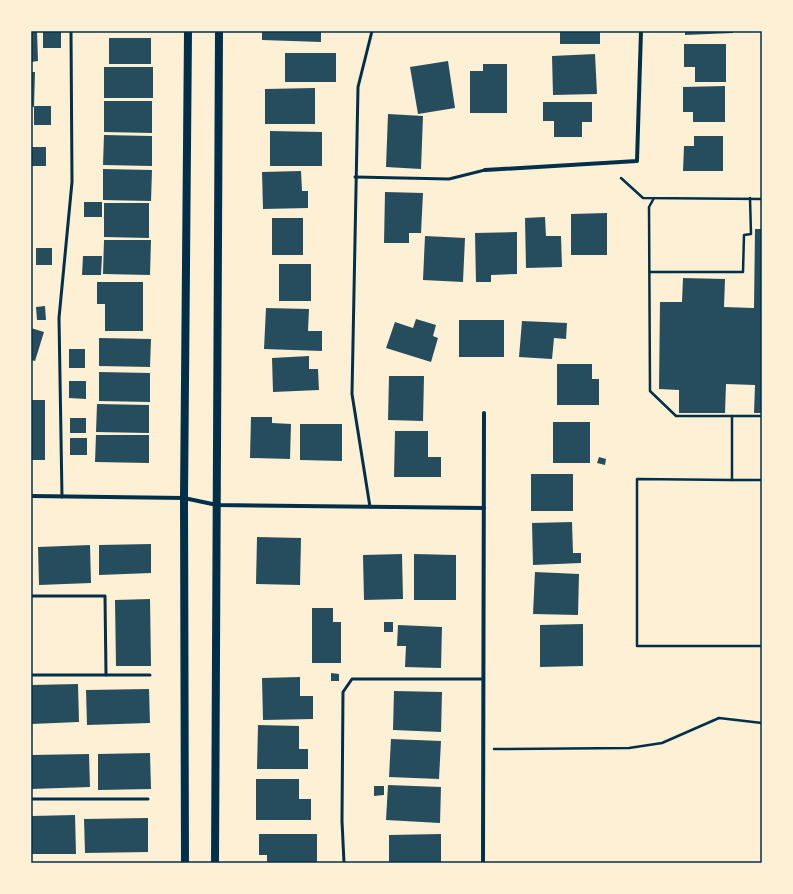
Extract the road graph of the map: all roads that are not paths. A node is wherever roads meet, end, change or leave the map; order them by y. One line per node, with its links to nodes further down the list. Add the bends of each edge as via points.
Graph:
1 (71, 31): 10 (lane, via 72,182 59,318)
2 (188, 31): 11 (main road)
3 (220, 31): 12 (main road)
4 (372, 31): 7 (lane, via 358,87)
5 (641, 31): 6 (street, via 637,161)
6 (485, 170): 7 (lane, via 449,179)
7 (355, 177): 13 (lane, via 352,394)
8 (484, 413): 14 (street)
9 (31, 496): 10 (street)
10 (62, 497): 11 (street)
11 (184, 498): 12 (street); 22 (main road)
12 (217, 505): 13 (street); 23 (main road)
13 (370, 506): 14 (street)
14 (484, 508): 19 (street)
15 (31, 596): 17 (lane, via 105,596)
16 (31, 675): 17 (lane)
17 (106, 675): 18 (lane)
18 (150, 675)
19 (484, 679): 24 (lane, via 352,679 343,692); 25 (street)
20 (31, 799): 21 (lane)
21 (148, 799)
22 (185, 863)
23 (215, 863)
24 (344, 863)
25 (483, 863)

